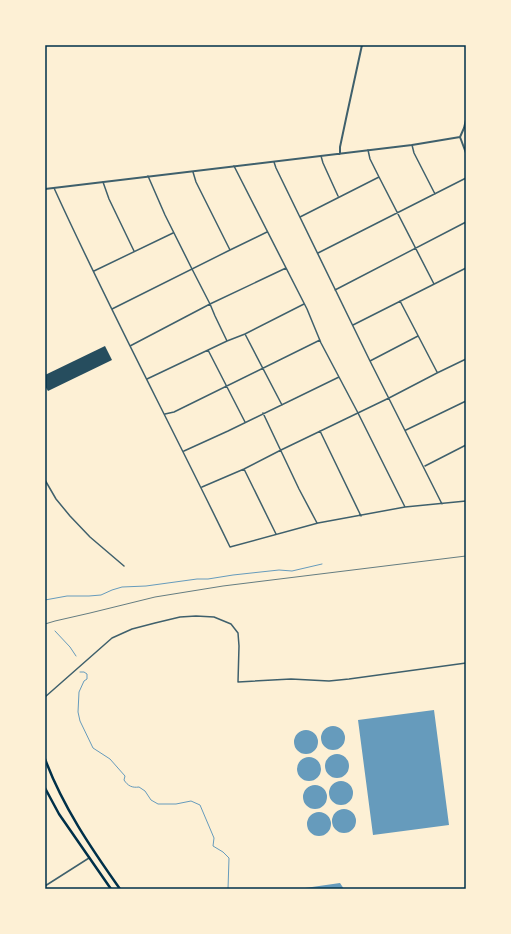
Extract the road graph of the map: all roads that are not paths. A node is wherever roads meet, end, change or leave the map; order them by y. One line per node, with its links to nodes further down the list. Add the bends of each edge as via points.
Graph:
1 (362, 45): 7 (street)
2 (466, 120): 3 (street)
3 (460, 137): 4 (street); 6 (street)
4 (412, 145): 5 (street); 18 (street, via 414,154)
5 (368, 150): 7 (street); 13 (street)
6 (466, 153)
7 (340, 154): 8 (street)
8 (322, 156): 9 (street); 19 (street)
9 (274, 162): 10 (street); 21 (street)
10 (234, 166): 11 (street); 23 (street)
11 (192, 171): 12 (street); 26 (street)
12 (148, 176): 15 (street); 24 (street)
13 (379, 178): 19 (street); 20 (street)
14 (466, 178): 18 (street)
15 (103, 182): 16 (street); 27 (street)
16 (54, 188): 17 (street); 32 (street)
17 (45, 189)
18 (435, 194): 20 (street)
19 (339, 197): 21 (street)
20 (397, 213): 25 (street); 28 (street)
21 (300, 218): 28 (street)
22 (466, 222): 25 (street)
23 (267, 232): 26 (street); 29 (street)
24 (173, 233): 27 (street); 30 (street)
25 (415, 249): 33 (street); 34 (street)
26 (230, 250): 30 (street)
27 (134, 251): 32 (street)
28 (318, 254): 34 (street)
29 (286, 268): 36 (street); 37 (street)
30 (192, 269): 36 (street); 38 (street)
31 (466, 269): 33 (street)
32 (94, 271): 38 (street)
33 (434, 284): 35 (street)
34 (335, 290): 39 (street)
35 (400, 301): 39 (street); 41 (street)
36 (210, 304): 43 (street); 44 (street)
37 (304, 304): 40 (street); 42 (street)
38 (112, 309): 44 (street)
39 (353, 325): 47 (street)
40 (245, 334): 43 (street); 48 (street)
41 (418, 336): 47 (street); 49 (street)
42 (320, 340): 48 (street); 50 (street)
43 (227, 341): 45 (street)
44 (130, 346): 51 (street)
45 (208, 350): 51 (street); 52 (street)
46 (466, 359): 49 (street)
47 (370, 361): 53 (street)
48 (263, 368): 52 (street); 55 (street)
49 (437, 373): 53 (street)
50 (339, 376): 55 (street); 57 (street)
51 (147, 379): 58 (street)
52 (227, 386): 58 (street); 59 (street)
53 (389, 398): 57 (street); 60 (street)
54 (466, 401): 60 (street)
55 (282, 405): 56 (street)
56 (263, 413): 59 (street); 64 (street)
57 (358, 413): 61 (street); 72 (street)
58 (165, 414): 65 (street)
59 (245, 422): 65 (street)
60 (406, 430): 66 (street)
61 (320, 431): 64 (street); 73 (street)
62 (465, 446): 63 (street); 66 (street)
63 (466, 449)
64 (281, 450): 67 (street); 74 (street)
65 (183, 452): 69 (street)
66 (424, 466): 71 (street)
67 (244, 469): 69 (street); 75 (street)
68 (45, 480): 76 (street, via 70,516)
69 (201, 488): 75 (street, via 230,546)
70 (466, 501): 71 (street)
71 (442, 504): 72 (street)
72 (405, 507): 73 (street)
73 (361, 516): 74 (street)
74 (318, 523): 75 (street)
75 (276, 534)
76 (124, 566)
77 (466, 663): 78 (street, via 328,681 291,678 238,682 238,633 231,624 214,617 180,617 132,629 112,638)
78 (45, 697)
79 (45, 760): 84 (highway, via 78,828)
80 (45, 788): 81 (highway)
81 (89, 858): 82 (street); 83 (highway)
82 (45, 886)
83 (110, 889)
84 (120, 889)

